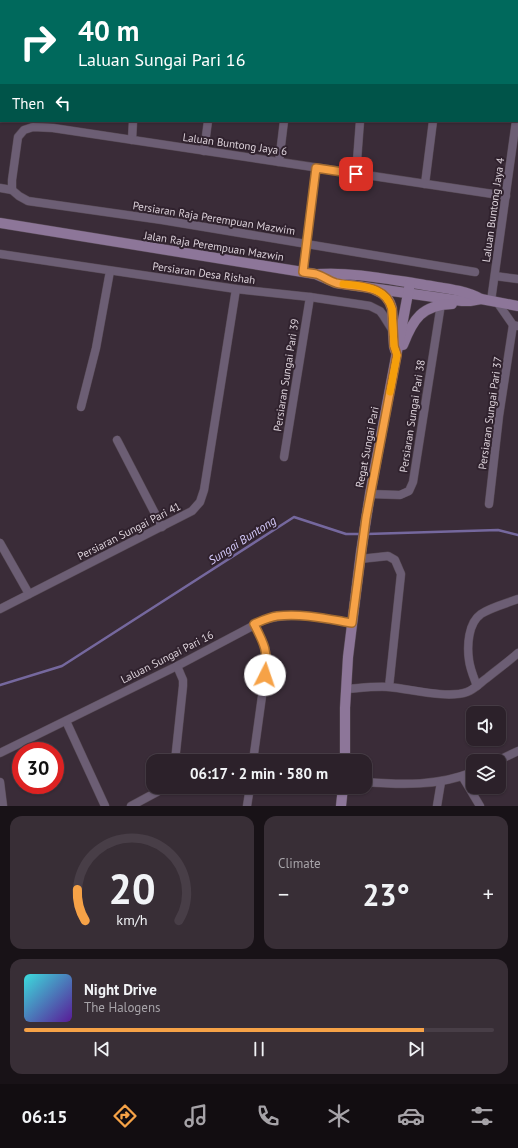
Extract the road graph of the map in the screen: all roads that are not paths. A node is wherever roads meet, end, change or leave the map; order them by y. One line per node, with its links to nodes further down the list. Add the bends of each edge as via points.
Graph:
1 (133, 122): 8 (street)
2 (208, 122): 9 (street)
3 (284, 122): 10 (street)
4 (360, 122): 12 (street)
5 (433, 122): 13 (street)
6 (516, 122): 16 (street, Laluan Buntong Jaya 4)
7 (53, 125): 8 (street, Laluan Buntong Jaya 6); 15 (street, Laluan Buntong Jaya 6, via 24,130 18,137)
8 (132, 140): 9 (street, Laluan Buntong Jaya 6)
9 (204, 151): 10 (street, Laluan Buntong Jaya 6)
10 (279, 162): 11 (street, Laluan Buntong Jaya 6)
11 (316, 168): 12 (street, Laluan Buntong Jaya 6); 18 (street)
12 (356, 174): 13 (street, Laluan Buntong Jaya 6)
13 (425, 184): 16 (street, Laluan Buntong Jaya 6)
14 (0, 188): 15 (street, Persiaran Raja Perempuan Mazwim)
15 (12, 190): 18 (street, Persiaran Raja Perempuan Mazwim, via 28,200)
16 (506, 196): 24 (street, Laluan Buntong Jaya 4)
17 (0, 223): 21 (main road, Jalan Raja Perempuan Mazwin)
18 (307, 244): 21 (street); 22 (street, Persiaran Raja Perempuan Mazwim)
19 (0, 254): 20 (street, Persiaran Desa Rishah)
20 (110, 271): 28 (street, Persiaran Desa Rishah); 37 (street, via 96,348)
21 (303, 272): 23 (main road, Jalan Raja Perempuan Mazwin)
22 (475, 272)
23 (315, 274): 26 (main road, Jalan Raja Perempuan Mazwin, via 336,283); 27 (main road, via 337,273)
24 (494, 276): 25 (street); 31 (street, Laluan Buntong Jaya 4)
25 (518, 279)
26 (362, 286): 27 (main road, Jalan Raja Perempuan Mazwin); 35 (main road, via 378,291 391,304)
27 (409, 288): 30 (main road, Jalan Raja Perempuan Mazwin); 31 (main road, via 464,292); 36 (main road, Regat Sungai Pari)
28 (236, 289): 29 (street, Persiaran Desa Rishah); 42 (street, Persiaran Sungai Pari 41, via 204,490 200,502 192,511)
29 (310, 297): 35 (street, Persiaran Desa Rishah, via 375,308 383,314); 39 (street, Persiaran Sungai Pari 39)
30 (470, 301): 31 (main road, Jalan Raja Perempuan Mazwin); 32 (main road)
31 (490, 301): 33 (main road, Jalan Raja Perempuan Mazwin); 34 (street)
32 (441, 304): 36 (main road, via 422,313 413,322); 40 (street, Persiaran Sungai Pari 38, via 409,491 400,495)
33 (518, 306)
34 (516, 325): 41 (street, Persiaran Sungai Pari 37, via 499,416)
35 (393, 331): 36 (main road)
36 (397, 355): 40 (main road, Regat Sungai Pari)
37 (81, 407)
38 (117, 440): 42 (street)
39 (284, 457)
40 (370, 494): 44 (main road, Regat Sungai Pari)
41 (489, 504)
42 (162, 527): 45 (street, Persiaran Sungai Pari 41)
43 (0, 543): 45 (street)
44 (360, 556): 48 (main road, Regat Sungai Pari); 53 (street, via 388,556 395,560 401,574)
45 (29, 594): 47 (street, Persiaran Sungai Pari 41)
46 (518, 599): 52 (street, via 479,615 472,624 469,660)
47 (0, 609)
48 (352, 623): 49 (street, Laluan Sungai Pari 16, via 312,617 276,616); 54 (main road, Regat Sungai Pari)
49 (254, 624): 51 (street, Laluan Sungai Pari 16); 59 (street, via 264,645 267,660)
50 (518, 653): 52 (street)
51 (177, 666): 55 (street, Laluan Sungai Pari 16); 58 (street, via 183,686)
52 (477, 686): 53 (street, via 460,694)
53 (388, 687): 54 (street)
54 (346, 689): 60 (main road, Regat Sungai Pari)
55 (66, 721): 57 (street, Laluan Sungai Pari 16); 71 (street)
56 (518, 751): 61 (street)
57 (0, 753)
58 (176, 754)
59 (254, 754)
60 (345, 754)
61 (506, 757)
62 (466, 775): 63 (street)
63 (462, 776): 66 (street); 76 (street)
64 (0, 782): 70 (street)
65 (372, 782): 66 (street)
66 (441, 782): 75 (street)
67 (153, 794): 72 (street)
68 (249, 794): 73 (street)
69 (342, 794): 74 (main road)
70 (3, 806)
71 (105, 806)
72 (131, 806)
73 (247, 806)
74 (341, 806)
75 (437, 806)
76 (480, 806)

